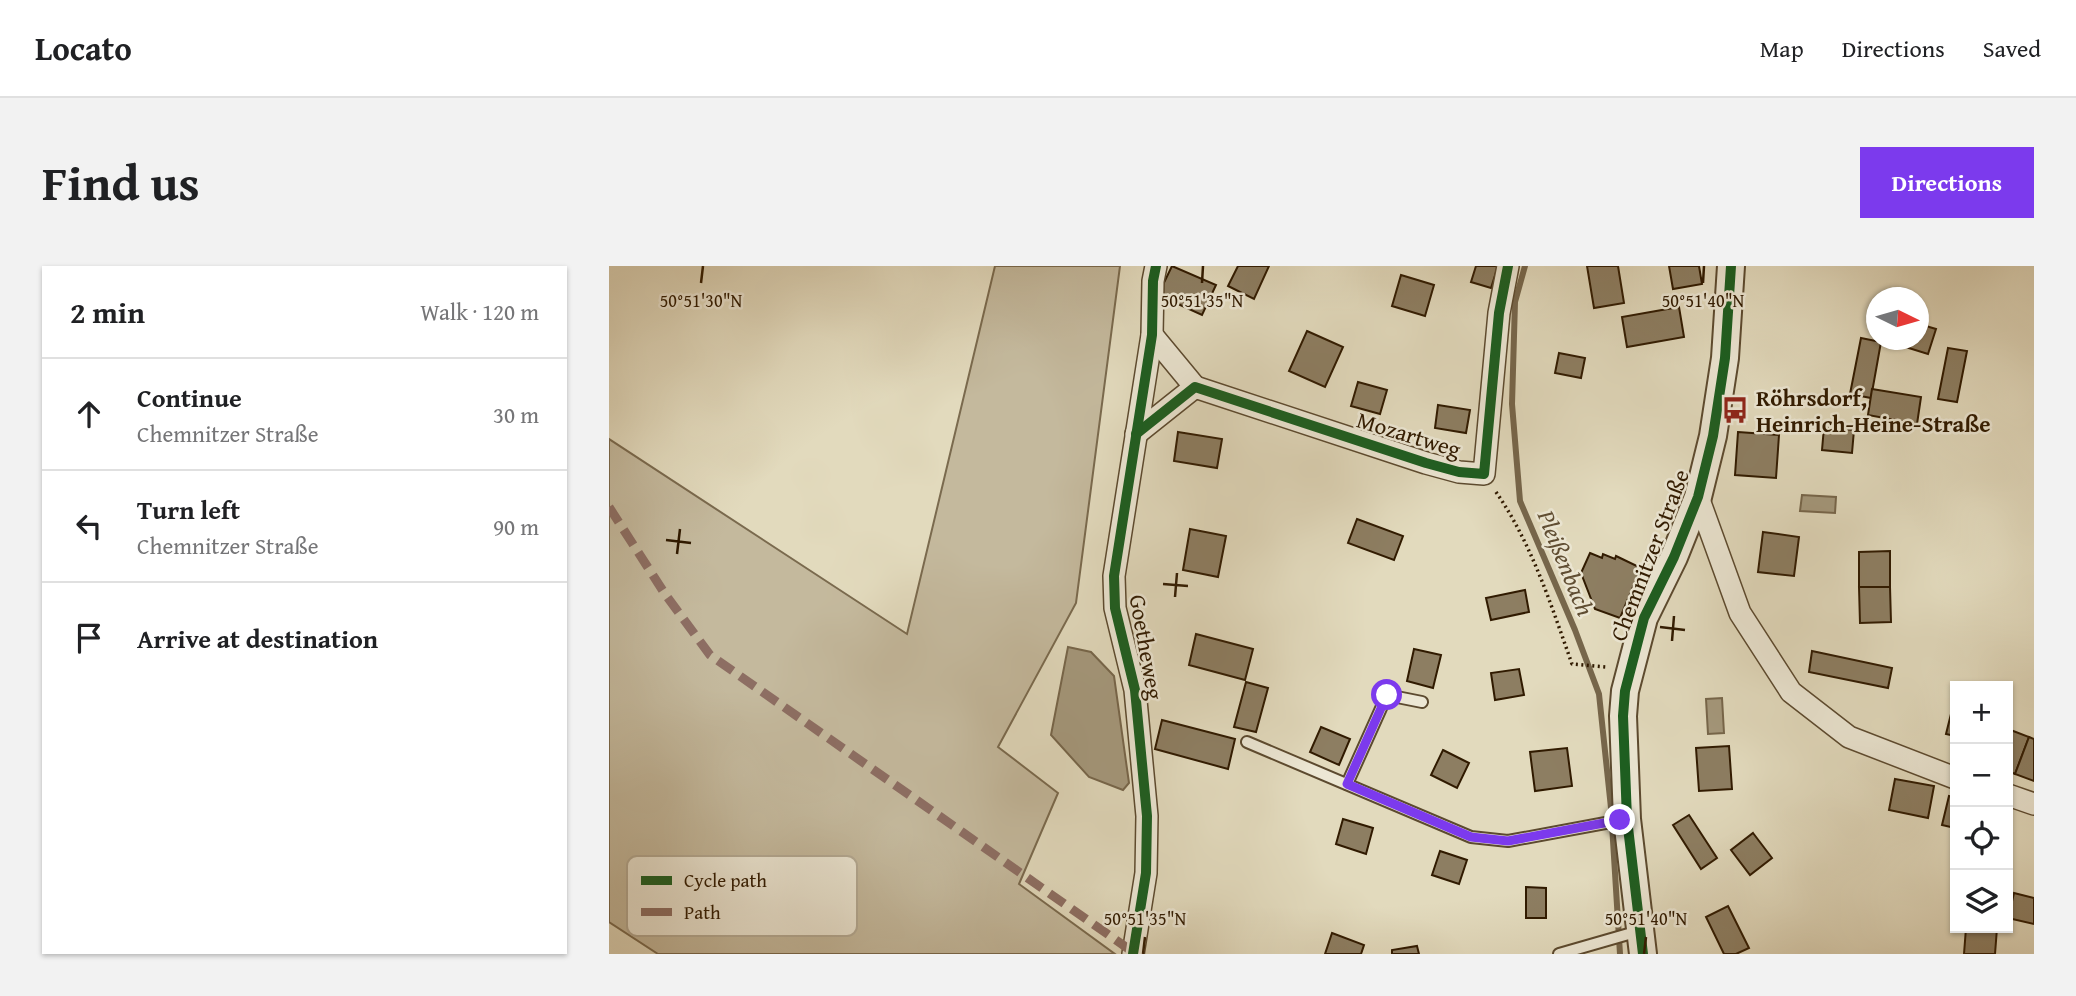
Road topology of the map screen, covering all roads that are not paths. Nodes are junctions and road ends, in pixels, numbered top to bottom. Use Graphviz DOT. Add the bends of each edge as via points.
graph roads {
  1 [pos="1156,266"];
  2 [pos="1508,266"];
  3 [pos="1731,266"];
  4 [pos="1151,335"];
  5 [pos="1195,387"];
  6 [pos="1136,434"];
  7 [pos="1698,497"];
  8 [pos="1422,702"];
  9 [pos="1247,741"];
  10 [pos="1950,776"];
  11 [pos="1347,784"];
  12 [pos="2013,798"];
  13 [pos="2034,804"];
  14 [pos="1617,820"];
  15 [pos="1636,940"];
  16 [pos="1134,953"];
  17 [pos="1559,954"];
  1 -- 4 [label="street, Goetheweg"];
  2 -- 5 [label="street, Mozartweg" via="1499,313 1484,474 1426,463"];
  3 -- 7 [label="street, Chemnitzer Straße" via="1725,358"];
  4 -- 5 [label="street"];
  4 -- 6 [label="street, Goetheweg"];
  5 -- 6 [label="street"];
  6 -- 16 [label="street, Goetheweg" via="1114,576 1115,608 1135,690 1147,816 1146,873"];
  7 -- 10 [label="street" via="1740,613 1791,692 1849,737"];
  7 -- 14 [label="street, Chemnitzer Straße" via="1644,618 1625,691"];
  8 -- 11 [label="lane" via="1387,695"];
  9 -- 11 [label="lane"];
  11 -- 14 [label="lane" via="1471,837 1508,841"];
  12 -- 13 [label="street"];
  14 -- 15 [label="street, Chemnitzer Straße"];
  15 -- 17 [label="lane, Chemnitzer Straße" via="1602,940"];
}
